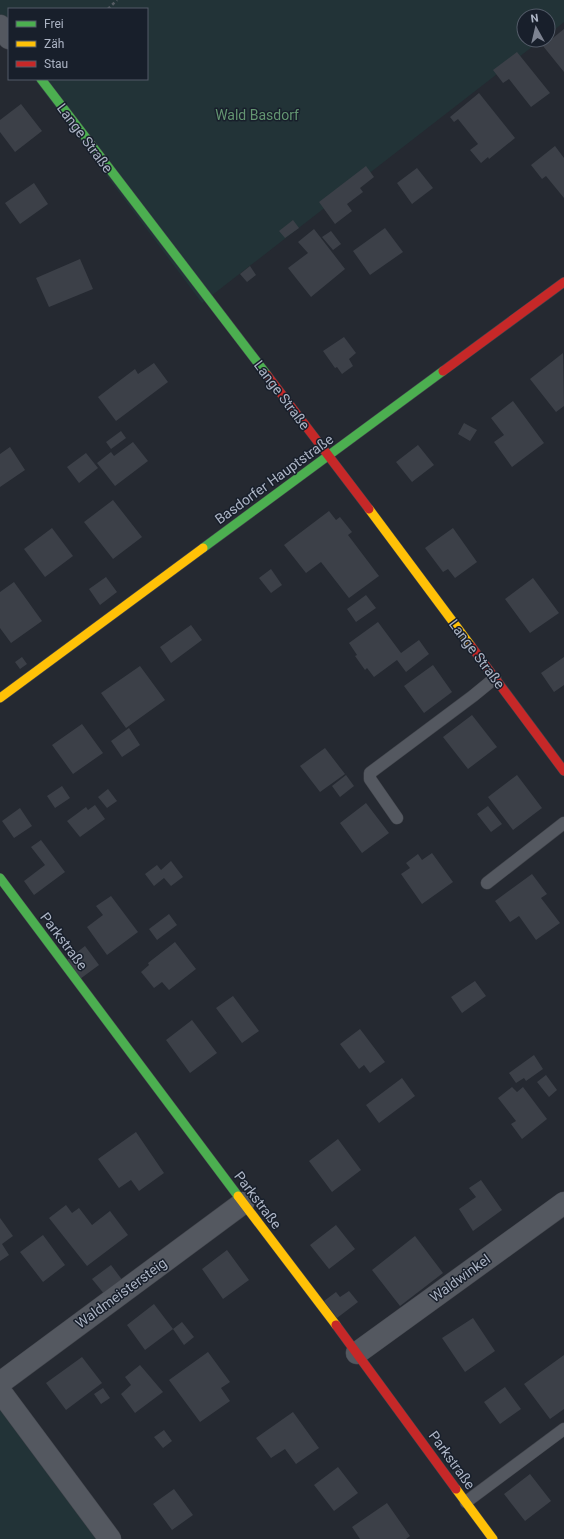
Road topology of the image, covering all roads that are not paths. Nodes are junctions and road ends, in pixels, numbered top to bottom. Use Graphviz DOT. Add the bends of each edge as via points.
graph roads {
  1 [pos="0,26"];
  2 [pos="8,37"];
  3 [pos="42,80"];
  4 [pos="564,282"];
  5 [pos="328,456"];
  6 [pos="495,678"];
  7 [pos="0,698"];
  8 [pos="564,771"];
  9 [pos="397,818"];
  10 [pos="564,823"];
  11 [pos="0,878"];
  12 [pos="487,883"];
  13 [pos="243,1203"];
  14 [pos="564,1203"];
  15 [pos="357,1353"];
  16 [pos="0,1382"];
  17 [pos="0,1391"];
  18 [pos="564,1428"];
  19 [pos="466,1502"];
  20 [pos="110,1539"];
  21 [pos="494,1539"];
  1 -- 2 [label="street"];
  3 -- 5 [label="street, Lange Straße"];
  4 -- 5 [label="street, Basdorfer Hauptstraße"];
  5 -- 6 [label="street, Lange Straße"];
  5 -- 7 [label="street, Basdorfer Hauptstraße"];
  6 -- 8 [label="street, Lange Straße"];
  6 -- 9 [label="lane" via="370,773 370,779"];
  10 -- 12 [label="lane"];
  11 -- 13 [label="street, Parkstraße"];
  13 -- 15 [label="street, Parkstraße"];
  13 -- 16 [label="street, Waldmeistersteig"];
  14 -- 15 [label="street, Waldwinkel"];
  15 -- 19 [label="street, Parkstraße"];
  17 -- 20 [label="street"];
  18 -- 19 [label="lane"];
  19 -- 21 [label="street, Parkstraße"];
}
